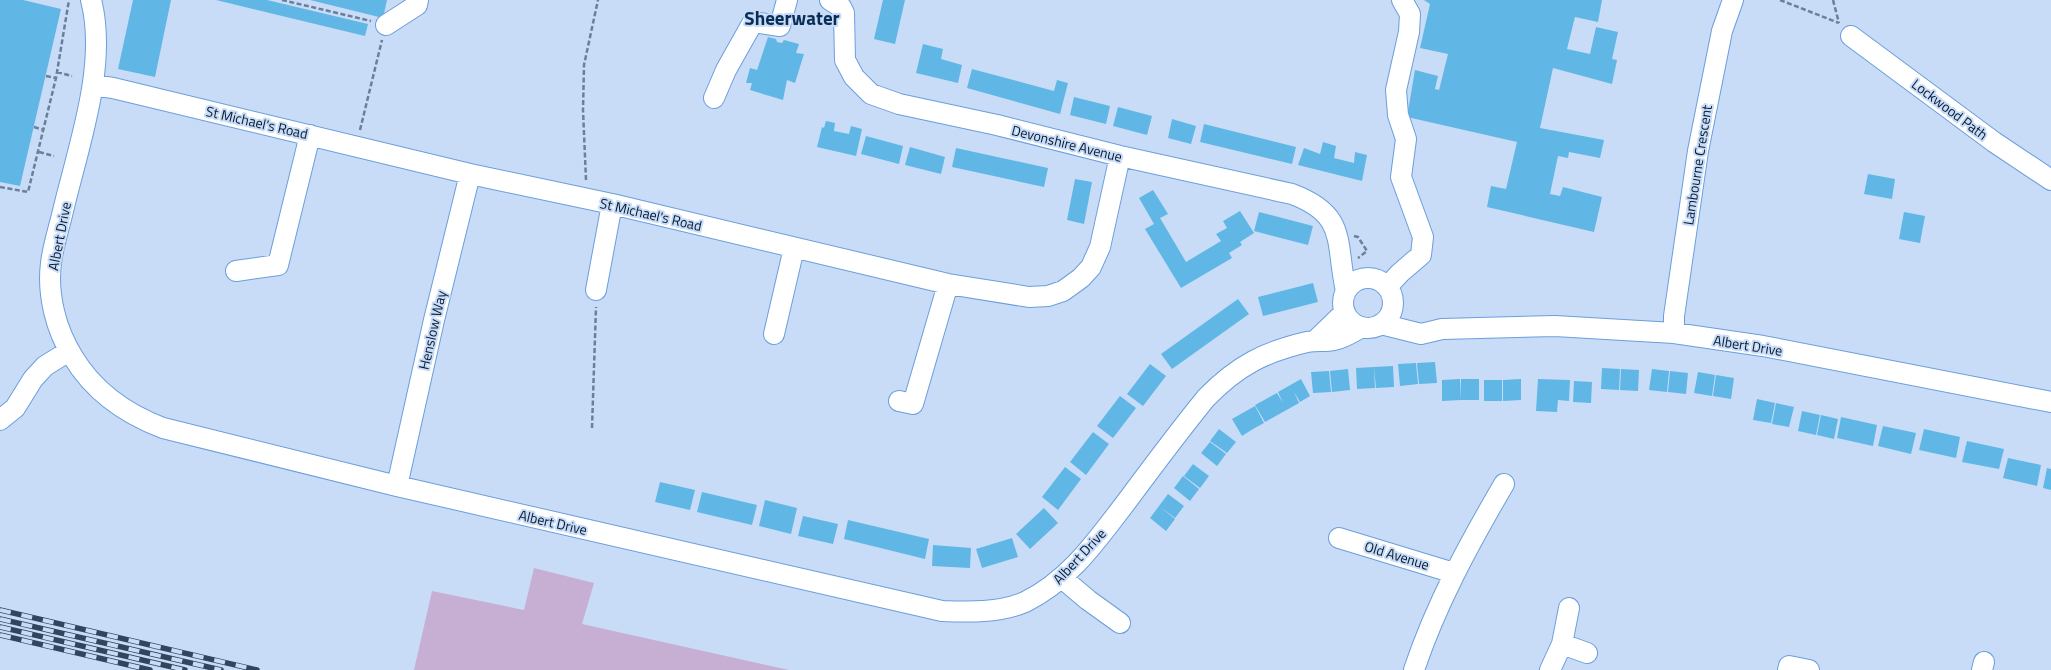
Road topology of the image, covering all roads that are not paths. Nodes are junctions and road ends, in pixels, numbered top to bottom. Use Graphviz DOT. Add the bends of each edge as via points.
graph roads {
  1 [pos="91,0"];
  2 [pos="418,0"];
  3 [pos="787,0"];
  4 [pos="1402,0"];
  5 [pos="1733,0"];
  6 [pos="839,2"];
  7 [pos="386,25"];
  8 [pos="1845,30"];
  9 [pos="93,85"];
  10 [pos="714,98"];
  11 [pos="310,135"];
  12 [pos="1120,156"];
  13 [pos="470,174"];
  14 [pos="2051,180"];
  15 [pos="612,204"];
  16 [pos="794,248"];
  17 [pos="236,271"];
  18 [pos="948,284"];
  19 [pos="1353,285"];
  20 [pos="1387,287"];
  21 [pos="596,290"];
  22 [pos="1345,312"];
  23 [pos="1378,321"];
  24 [pos="774,334"];
  25 [pos="1674,334"];
  26 [pos="1316,340"];
  27 [pos="69,351"];
  28 [pos="899,401"];
  29 [pos="2051,402"];
  30 [pos="0,420"];
  31 [pos="1504,484"];
  32 [pos="397,486"];
  33 [pos="1339,538"];
  34 [pos="1454,573"];
  35 [pos="1062,578"];
  36 [pos="1569,608"];
  37 [pos="1120,623"];
  38 [pos="1562,644"];
  39 [pos="1587,653"];
  40 [pos="1414,670"];
  41 [pos="1550,670"];
  42 [pos="1788,670"];
  43 [pos="1809,670"];
  1 -- 9 [label="street, Albert Drive" via="97,54"];
  2 -- 7 [label="street" via="417,5"];
  3 -- 10 [label="street" via="780,26 753,22"];
  4 -- 20 [label="street" via="1410,14 1396,90 1398,115 1406,139 1401,178 1423,237 1421,255"];
  5 -- 25 [label="street, Lambourne Crescent" via="1720,40 1698,151"];
  6 -- 12 [label="street, Devonshire Avenue" via="845,19 845,60 854,77 871,94 899,104"];
  8 -- 14 [label="street, Lockwood Path" via="1994,142"];
  9 -- 11 [label="street, St Michael's Road"];
  9 -- 27 [label="street, Albert Drive" via="51,263 54,307"];
  11 -- 13 [label="street, St Michael's Road"];
  11 -- 17 [label="street" via="278,265"];
  12 -- 18 [label="street, St Michael's Road" via="1097,256 1087,272 1073,284 1048,296 1029,297"];
  12 -- 19 [label="street, Devonshire Avenue" via="1312,201 1328,215 1335,228 1341,269"];
  13 -- 15 [label="street, St Michael's Road"];
  13 -- 32 [label="street, Henslow Way"];
  15 -- 16 [label="street, St Michael's Road"];
  15 -- 21 [label="street"];
  16 -- 18 [label="street, St Michael's Road"];
  16 -- 24 [label="street"];
  18 -- 28 [label="street" via="913,404"];
  19 -- 20 [label="street" via="1370,278"];
  19 -- 22 [label="street" via="1343,302"];
  20 -- 23 [label="street" via="1393,303"];
  22 -- 23 [label="street" via="1352,322"];
  22 -- 26 [label="street, Albert Drive"];
  23 -- 25 [label="street, Albert Drive" via="1406,319 1442,329 1556,326"];
  23 -- 26 [label="street, Albert Drive" via="1332,341"];
  25 -- 29 [label="street, Albert Drive" via="1763,346"];
  26 -- 35 [label="street, Albert Drive" via="1280,349 1238,368 1223,380 1102,533"];
  27 -- 30 [label="street" via="45,366 15,408"];
  27 -- 32 [label="street, Albert Drive" via="96,386 127,412 144,421"];
  31 -- 34 [label="street"];
  32 -- 35 [label="street, Albert Drive" via="942,611 981,612 1003,608 1023,602"];
  33 -- 34 [label="street, Old Avenue"];
  34 -- 40 [label="street"];
  35 -- 37 [label="street"];
  36 -- 38 [label="street"];
  38 -- 39 [label="street"];
  38 -- 41 [label="street"];
  42 -- 43 [label="street" via="1789,666"];
}
